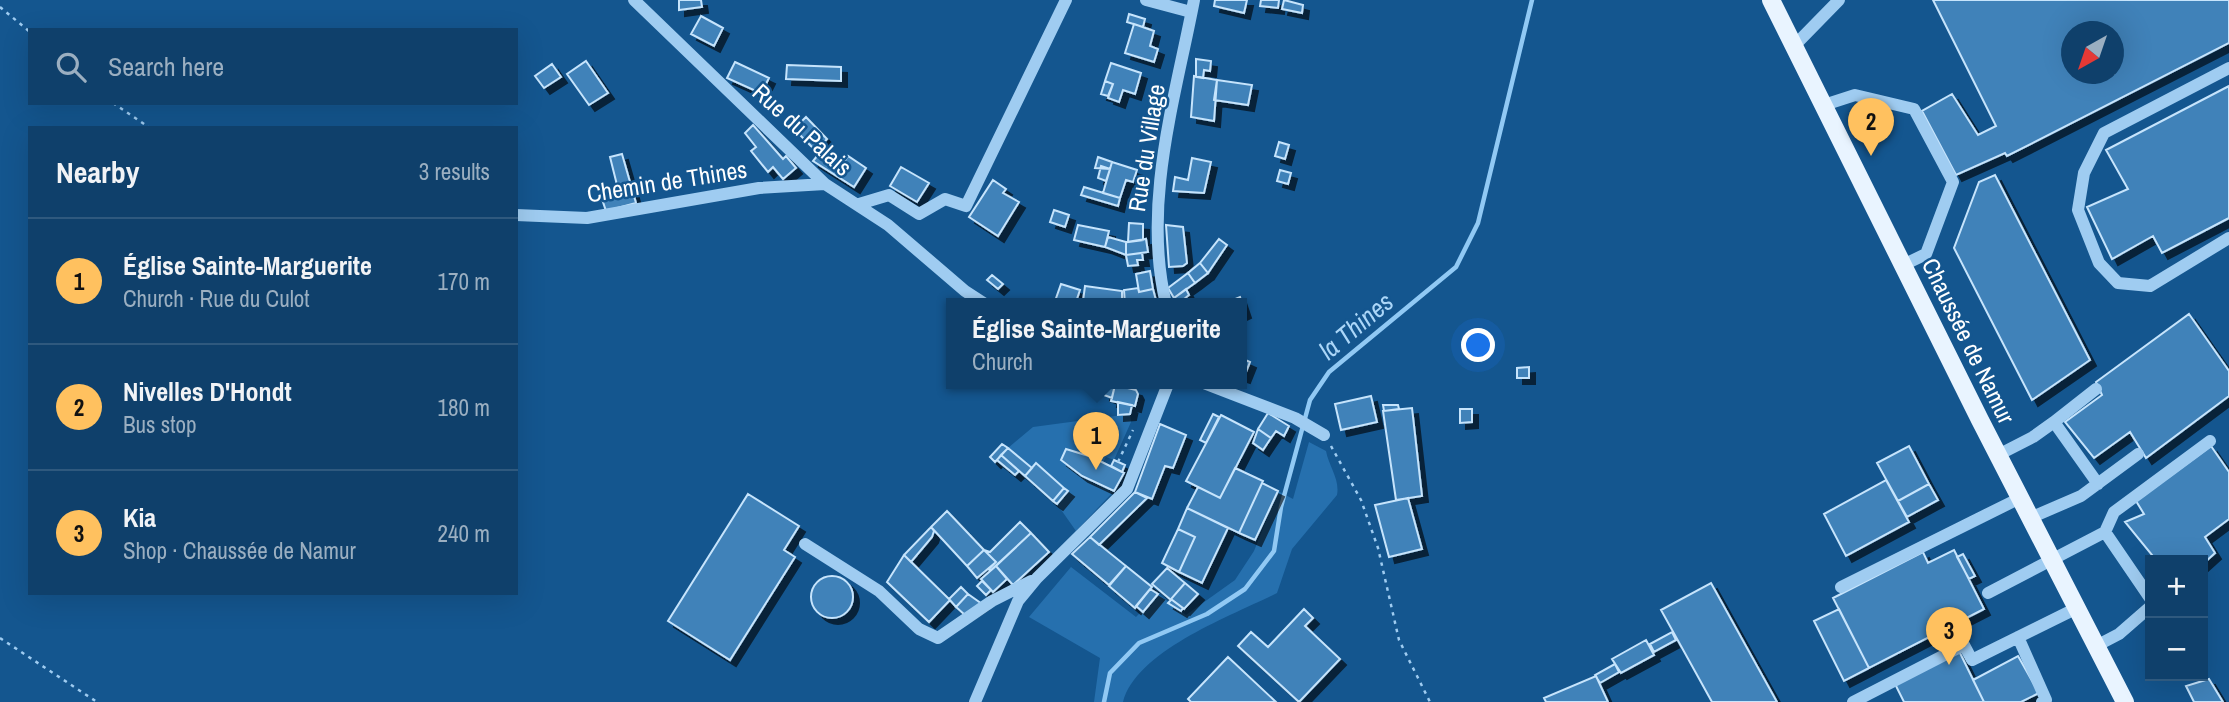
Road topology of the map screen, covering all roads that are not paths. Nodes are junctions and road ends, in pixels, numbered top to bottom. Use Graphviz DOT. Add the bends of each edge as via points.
graph roads {
  1 [pos="634,0"];
  2 [pos="1066,0"];
  3 [pos="1146,0"];
  4 [pos="1771,0"];
  5 [pos="1839,0"];
  6 [pos="1192,6"];
  7 [pos="1794,45"];
  8 [pos="2229,68"];
  9 [pos="1824,105"];
  10 [pos="825,184"];
  11 [pos="859,204"];
  12 [pos="518,215"];
  13 [pos="2229,238"];
  14 [pos="1903,265"];
  15 [pos="976,298"];
  16 [pos="1165,298"];
  17 [pos="1166,389"];
  18 [pos="1219,389"];
  19 [pos="2096,389"];
  20 [pos="2054,422"];
  21 [pos="1324,435"];
  22 [pos="2210,441"];
  23 [pos="2138,454"];
  24 [pos="1998,455"];
  25 [pos="2098,484"];
  26 [pos="2020,498"];
  27 [pos="2030,517"];
  28 [pos="2105,532"];
  29 [pos="806,544"];
  30 [pos="2053,561"];
  31 [pos="1037,578"];
  32 [pos="1841,587"];
  33 [pos="2145,591"];
  34 [pos="1988,593"];
  35 [pos="2077,608"];
  36 [pos="2145,611"];
  37 [pos="2018,637"];
  38 [pos="2096,646"];
  39 [pos="975,702"];
  40 [pos="1853,702"];
  41 [pos="2042,702"];
  42 [pos="2125,702"];
  1 -- 10 [label="street, Rue du Palais"];
  2 -- 11 [label="street" via="966,206 945,199 919,214 888,195"];
  3 -- 6 [label="street"];
  4 -- 7 [label="main road, Chaussée de Namur"];
  5 -- 7 [label="street"];
  6 -- 16 [label="street, Rue du Village" via="1156,206 1157,258"];
  7 -- 9 [label="main road, Chaussée de Namur"];
  8 -- 13 [label="street" via="2104,133 2084,173 2078,210 2099,263 2118,283 2150,286"];
  9 -- 14 [label="main road, Chaussée de Namur"];
  9 -- 14 [label="street" via="1855,95 1914,109 1953,182 1926,254"];
  10 -- 11 [label="street, Rue du Palais"];
  10 -- 12 [label="street, Chemin de Thines" via="759,188 587,218"];
  11 -- 15 [label="street, Rue du Palais"];
  14 -- 24 [label="main road, Chaussée de Namur"];
  17 -- 31 [label="street" via="1127,489"];
  18 -- 21 [label="street" via="1295,418"];
  19 -- 20 [label="street"];
  20 -- 24 [label="street"];
  20 -- 25 [label="street"];
  22 -- 28 [label="street" via="2114,512"];
  23 -- 25 [label="street"];
  24 -- 26 [label="main road, Chaussée de Namur"];
  25 -- 27 [label="street"];
  26 -- 27 [label="main road, Chaussée de Namur"];
  26 -- 32 [label="street"];
  27 -- 30 [label="main road, Chaussée de Namur"];
  28 -- 30 [label="street"];
  28 -- 33 [label="street"];
  29 -- 31 [label="street" via="879,591 919,629 938,638 992,601"];
  30 -- 34 [label="street"];
  30 -- 35 [label="main road, Chaussée de Namur"];
  31 -- 39 [label="street" via="1018,601"];
  35 -- 37 [label="street"];
  35 -- 38 [label="main road, Chaussée de Namur"];
  36 -- 38 [label="street"];
  37 -- 40 [label="street" via="1972,660 1964,645"];
  37 -- 41 [label="street" via="2046,701"];
  38 -- 42 [label="main road, Chaussée de Namur"];
}
